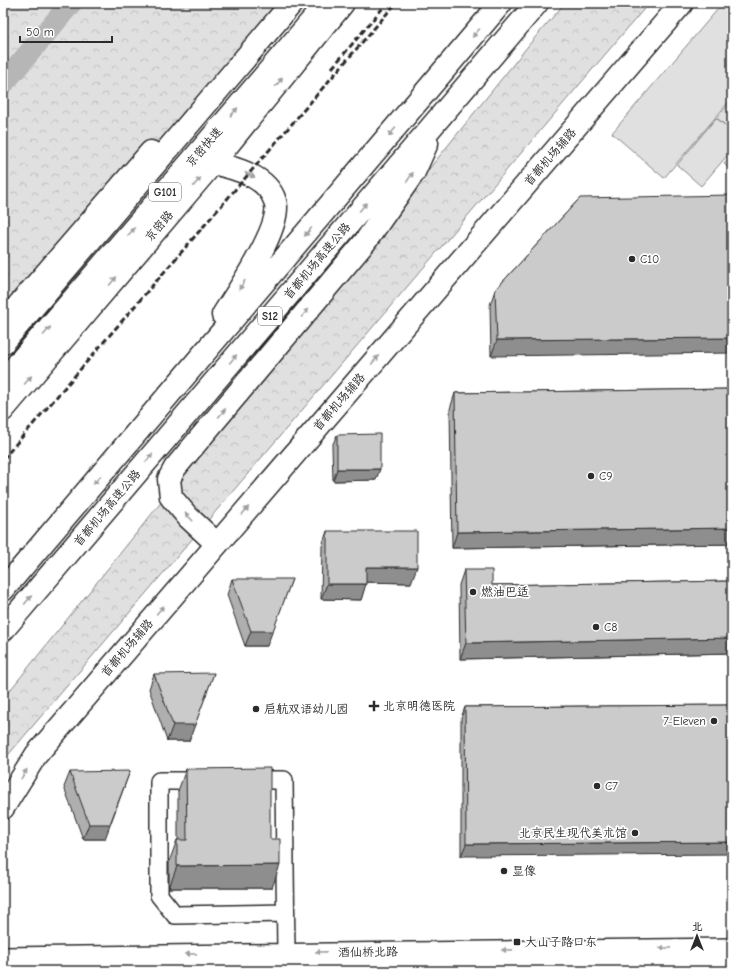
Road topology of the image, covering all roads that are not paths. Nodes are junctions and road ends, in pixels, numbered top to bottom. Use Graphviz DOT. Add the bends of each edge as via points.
graph roads {
  1 [pos="280,3"];
  2 [pos="292,3"];
  3 [pos="327,3"];
  4 [pos="343,3"];
  5 [pos="501,3"];
  6 [pos="537,3"];
  7 [pos="682,3"];
  8 [pos="438,119"];
  9 [pos="213,163"];
  10 [pos="3,323"];
  11 [pos="3,343"];
  12 [pos="3,382"];
  13 [pos="174,391"];
  14 [pos="3,410"];
  15 [pos="217,544"];
  16 [pos="3,590"];
  17 [pos="3,630"];
  18 [pos="3,808"];
  19 [pos="285,913"];
  20 [pos="732,947"];
  21 [pos="286,953"];
  22 [pos="3,956"];
  23 [pos="732,962"];
  24 [pos="3,970"];
  1 -- 10 [label="main road"];
  2 -- 11 [label="main road, G101"];
  12 -- 3 [label="main road, 京密快速 / G101, one-way"];
  9 -- 4 [label="main road, 京密路 / G101, one-way"];
  5 -- 13 [label="main road, 首都机场高速公路 / S12, one-way"];
  6 -- 8 [label="main road, 首都机场高速公路 / S12"];
  15 -- 7 [label="main road, 首都机场辅路, one-way"];
  15 -- 8 [label="main road, one-way" via="171,497 169,479 175,468 365,242 414,172"];
  17 -- 8 [label="main road, 首都机场高速公路 / S12, one-way"];
  9 -- 13 [label="main road, one-way" via="235,168 266,185 276,201 276,220 247,277"];
  14 -- 9 [label="main road, 京密路 / G101, one-way"];
  13 -- 16 [label="main road, 首都机场高速公路 / S12, one-way"];
  18 -- 15 [label="main road, 首都机场辅路, one-way" via="36,755"];
  19 -- 19 [label="street" via="284,780 159,781 159,895 175,915"];
  19 -- 21 [label="street"];
  20 -- 21 [label="street, 酒仙桥北路, one-way"];
  21 -- 22 [label="street, 酒仙桥北路, one-way"];
  23 -- 24 [label="street, 酒仙桥北路"];
}
